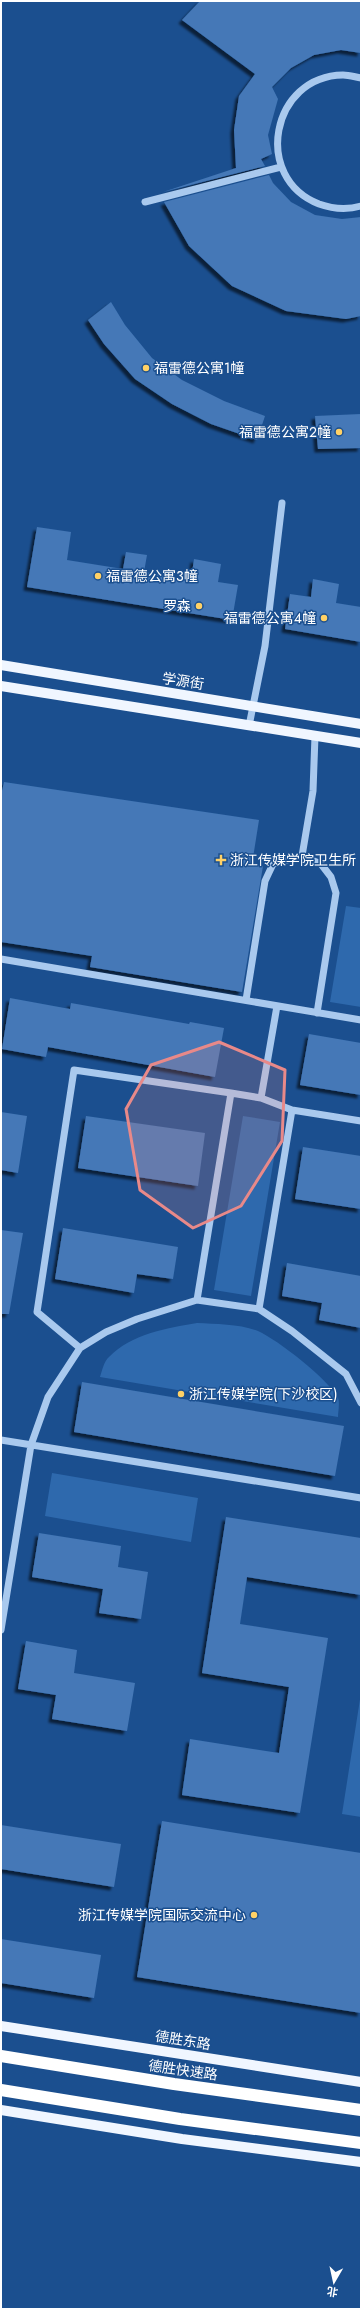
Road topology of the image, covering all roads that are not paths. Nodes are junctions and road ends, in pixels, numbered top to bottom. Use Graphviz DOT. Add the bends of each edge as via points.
graph roads {
  1 [pos="361,78"];
  2 [pos="281,167"];
  3 [pos="145,202"];
  4 [pos="361,206"];
  5 [pos="282,504"];
  6 [pos="1,665"];
  7 [pos="1,686"];
  8 [pos="253,706"];
  9 [pos="361,724"];
  10 [pos="249,726"];
  11 [pos="315,736"];
  12 [pos="361,744"];
  13 [pos="302,856"];
  14 [pos="1,959"];
  15 [pos="246,1000"];
  16 [pos="277,1006"];
  17 [pos="317,1013"];
  18 [pos="361,1020"];
  19 [pos="231,1093"];
  20 [pos="261,1098"];
  21 [pos="292,1110"];
  22 [pos="361,1121"];
  23 [pos="197,1300"];
  24 [pos="259,1309"];
  25 [pos="80,1348"];
  26 [pos="361,1403"];
  27 [pos="1,1440"];
  28 [pos="31,1445"];
  29 [pos="361,1498"];
  30 [pos="1,1630"];
  31 [pos="1,2026"];
  32 [pos="1,2056"];
  33 [pos="361,2082"];
  34 [pos="1,2090"];
  35 [pos="1,2110"];
  36 [pos="361,2110"];
  37 [pos="361,2144"];
  38 [pos="361,2162"];
  1 -- 2 [label="street" via="343,75 321,79 302,89 288,105 279,125 277,146"];
  2 -- 3 [label="street"];
  2 -- 4 [label="street" via="293,186 309,200 329,208 351,209"];
  5 -- 8 [label="street" via="265,646"];
  6 -- 8 [label="main road, 学源街"];
  7 -- 10 [label="main road"];
  8 -- 9 [label="main road, 学源街"];
  8 -- 10 [label="street"];
  10 -- 11 [label="main road"];
  11 -- 12 [label="main road"];
  11 -- 13 [label="street" via="312,791"];
  13 -- 15 [label="street" via="273,864 265,881"];
  13 -- 17 [label="street" via="321,864 331,877 336,893"];
  14 -- 15 [label="street"];
  15 -- 16 [label="street"];
  16 -- 17 [label="street"];
  16 -- 20 [label="street"];
  17 -- 18 [label="street"];
  19 -- 20 [label="street"];
  19 -- 23 [label="street"];
  19 -- 25 [label="street" via="74,1070 37,1312"];
  20 -- 21 [label="street"];
  21 -- 22 [label="street"];
  21 -- 24 [label="street"];
  23 -- 24 [label="street"];
  23 -- 25 [label="street" via="137,1319 106,1332"];
  24 -- 26 [label="street" via="292,1331 346,1374"];
  25 -- 28 [label="street" via="48,1398"];
  27 -- 28 [label="street"];
  28 -- 29 [label="street"];
  28 -- 30 [label="street"];
  31 -- 33 [label="main road, 德胜东路"];
  32 -- 36 [label="highway, 德胜快速路" via="174,2084"];
  34 -- 37 [label="highway" via="180,2119"];
  35 -- 38 [label="main road" via="182,2139"];
}
